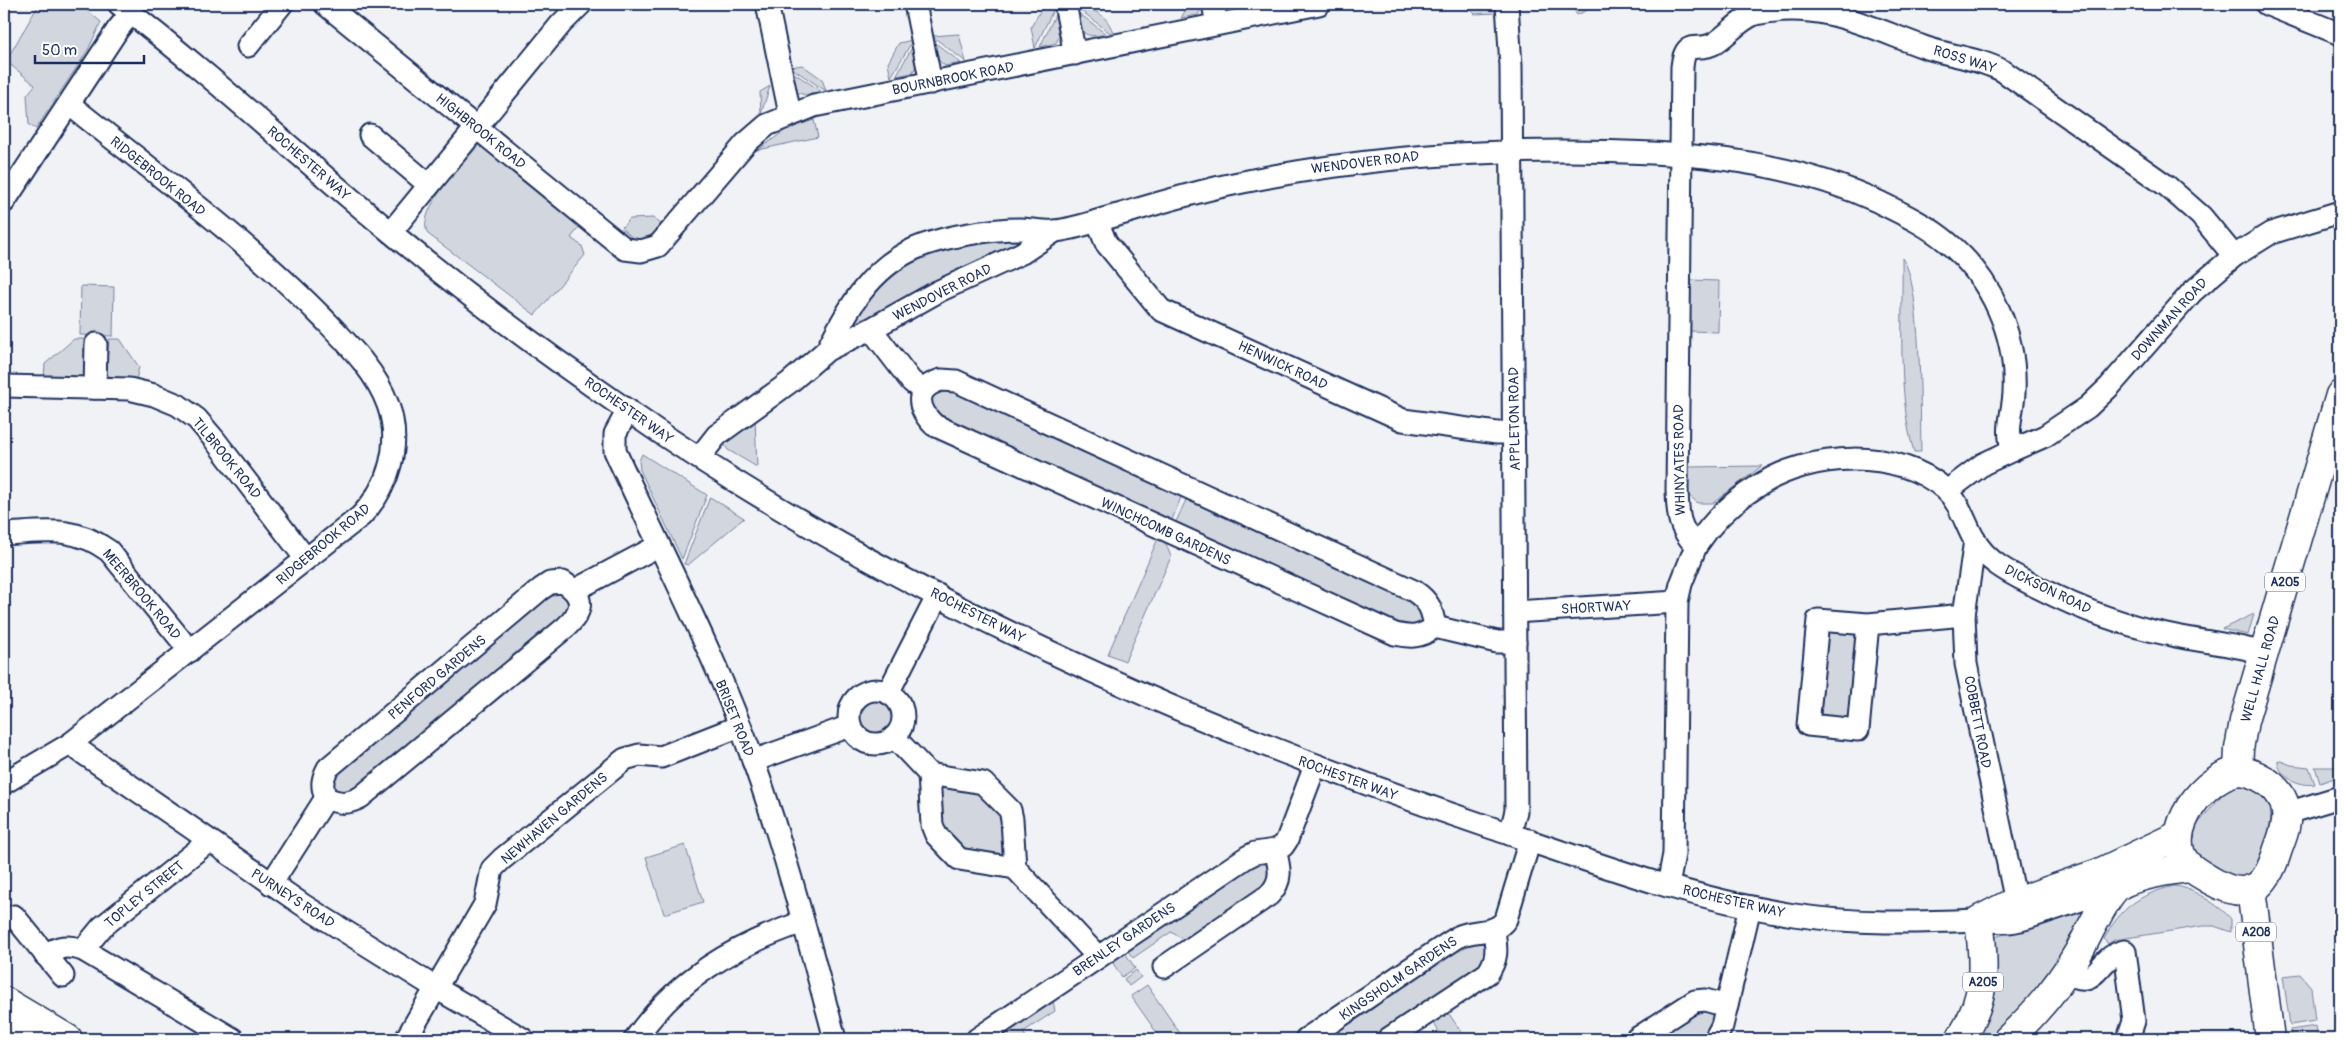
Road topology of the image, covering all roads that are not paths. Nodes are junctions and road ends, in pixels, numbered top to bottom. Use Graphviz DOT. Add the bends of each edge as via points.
graph roads {
  1 [pos="282,4"];
  2 [pos="578,4"];
  3 [pos="768,4"];
  4 [pos="915,4"];
  5 [pos="1065,4"];
  6 [pos="1212,4"];
  7 [pos="1319,4"];
  8 [pos="1507,4"];
  9 [pos="2266,4"];
  10 [pos="332,6"];
  11 [pos="125,8"];
  12 [pos="1217,24"];
  13 [pos="2340,34"];
  14 [pos="248,46"];
  15 [pos="1075,54"];
  16 [pos="1683,55"];
  17 [pos="931,83"];
  18 [pos="69,104"];
  19 [pos="790,114"];
  20 [pos="476,127"];
  21 [pos="370,135"];
  22 [pos="1511,151"];
  23 [pos="1681,153"];
  24 [pos="430,185"];
  25 [pos="4,202"];
  26 [pos="2340,212"];
  27 [pos="1097,220"];
  28 [pos="1056,231"];
  29 [pos="391,232"];
  30 [pos="641,252"];
  31 [pos="2234,256"];
  32 [pos="871,329"];
  33 [pos="96,344"];
  34 [pos="827,350"];
  35 [pos="4,386"];
  36 [pos="95,388"];
  37 [pos="922,390"];
  38 [pos="2340,395"];
  39 [pos="628,410"];
  40 [pos="1514,433"];
  41 [pos="2013,450"];
  42 [pos="699,458"];
  43 [pos="1947,491"];
  44 [pos="4,534"];
  45 [pos="1975,540"];
  46 [pos="658,546"];
  47 [pos="1696,546"];
  48 [pos="306,560"];
  49 [pos="575,590"];
  50 [pos="938,596"];
  51 [pos="1677,602"];
  52 [pos="1515,612"];
  53 [pos="1964,615"];
  54 [pos="1868,624"];
  55 [pos="1435,627"];
  56 [pos="1515,642"];
  57 [pos="190,651"];
  58 [pos="2264,653"];
  59 [pos="888,693"];
  60 [pos="740,726"];
  61 [pos="850,726"];
  62 [pos="894,737"];
  63 [pos="70,744"];
  64 [pos="754,762"];
  65 [pos="1316,766"];
  66 [pos="2238,771"];
  67 [pos="928,774"];
  68 [pos="4,783"];
  69 [pos="2340,797"];
  70 [pos="326,798"];
  71 [pos="2287,813"];
  72 [pos="1510,834"];
  73 [pos="2178,835"];
  74 [pos="1530,840"];
  75 [pos="208,841"];
  76 [pos="1276,850"];
  77 [pos="1016,868"];
  78 [pos="2191,868"];
  79 [pos="271,884"];
  80 [pos="1668,886"];
  81 [pos="2117,887"];
  82 [pos="2251,889"];
  83 [pos="2016,902"];
  84 [pos="1750,907"];
  85 [pos="14,916"];
  86 [pos="1979,920"];
  87 [pos="803,922"];
  88 [pos="1494,930"];
  89 [pos="83,950"];
  90 [pos="45,955"];
  91 [pos="1098,957"];
  92 [pos="1164,966"];
  93 [pos="2067,972"];
  94 [pos="63,976"];
  95 [pos="436,988"];
  96 [pos="4,1001"];
  97 [pos="1727,1006"];
  98 [pos="4,1028"];
  99 [pos="24,1039"];
  100 [pos="68,1039"];
  101 [pos="233,1039"];
  102 [pos="406,1039"];
  103 [pos="523,1039"];
  104 [pos="635,1039"];
  105 [pos="834,1039"];
  106 [pos="977,1039"];
  107 [pos="1306,1039"];
  108 [pos="1388,1039"];
  109 [pos="1636,1039"];
  110 [pos="1715,1039"];
  111 [pos="1960,1039"];
  112 [pos="2008,1039"];
  113 [pos="2128,1039"];
  114 [pos="2270,1039"];
  1 -- 14 [label="street"];
  2 -- 20 [label="street"];
  3 -- 19 [label="street"];
  4 -- 17 [label="street"];
  5 -- 15 [label="street"];
  6 -- 12 [label="street"];
  7 -- 12 [label="street, BOURNBROOK ROAD"];
  8 -- 22 [label="street, APPLETON ROAD"];
  9 -- 13 [label="street"];
  10 -- 20 [label="street, HIGHBROOK ROAD"];
  11 -- 18 [label="street" via="118,29"];
  11 -- 29 [label="street, ROCHESTER WAY"];
  12 -- 15 [label="street, BOURNBROOK ROAD"];
  15 -- 17 [label="street, BOURNBROOK ROAD"];
  16 -- 23 [label="street, WHINYATES ROAD"];
  16 -- 31 [label="street, ROSS WAY" via="1693,46 1710,46 1717,42 1754,14 1800,4 1829,7 1852,14 1924,47 1986,62 2009,74 2167,186 2201,216"];
  17 -- 19 [label="street, BOURNBROOK ROAD" via="814,106"];
  18 -- 25 [label="street"];
  18 -- 48 [label="street, RIDGEBROOK ROAD" via="268,265 335,331 382,391 394,435 390,466 383,486 361,516"];
  19 -- 30 [label="street, BOURNBROOK ROAD" via="767,125 745,144 658,246"];
  20 -- 24 [label="street"];
  20 -- 30 [label="street, HIGHBROOK ROAD" via="625,249"];
  21 -- 24 [label="street"];
  22 -- 23 [label="street, WENDOVER ROAD"];
  22 -- 27 [label="street, WENDOVER ROAD" via="1444,153 1306,169 1236,183"];
  22 -- 40 [label="street, APPLETON ROAD"];
  23 -- 41 [label="street, WENDOVER ROAD" via="1770,167 1838,186 1899,212 1947,242 1981,278 2009,338 2014,376 2009,425"];
  23 -- 47 [label="street, WHINYATES ROAD" via="1678,518 1684,534"];
  24 -- 29 [label="street"];
  26 -- 31 [label="street, DOWNMAN ROAD" via="2271,233"];
  27 -- 28 [label="street, WENDOVER ROAD"];
  27 -- 40 [label="street, HENWICK ROAD" via="1106,242 1161,310 1403,420"];
  28 -- 32 [label="street, WENDOVER ROAD" via="1022,253 938,291"];
  28 -- 34 [label="street, WENDOVER ROAD" via="1017,229 950,238 916,247 876,274 857,295"];
  29 -- 39 [label="street, ROCHESTER WAY" via="533,344"];
  31 -- 41 [label="street, DOWNMAN ROAD" via="2181,302 2110,386 2088,407 2045,436"];
  32 -- 34 [label="street, WENDOVER ROAD"];
  32 -- 37 [label="street" via="911,381"];
  33 -- 36 [label="street"];
  34 -- 42 [label="street, WENDOVER ROAD" via="790,382 717,435"];
  35 -- 36 [label="street, TILBROOK ROAD"];
  36 -- 48 [label="street, TILBROOK ROAD" via="129,389 154,395 178,405 197,419"];
  37 -- 55 [label="street" via="929,383 956,381 1342,557 1427,600 1433,611"];
  37 -- 55 [label="street, WINCHCOMB GARDENS" via="920,400 925,416 942,429 1395,634 1409,638 1423,636"];
  38 -- 58 [label="main road, WELL HALL ROAD / A205"];
  39 -- 42 [label="street, ROCHESTER WAY"];
  39 -- 46 [label="street, BRISET ROAD" via="615,434 615,451"];
  40 -- 52 [label="street, APPLETON ROAD"];
  41 -- 43 [label="street, DOWNMAN ROAD" via="1983,464"];
  42 -- 50 [label="street, ROCHESTER WAY" via="799,519"];
  43 -- 45 [label="street, DICKSON ROAD"];
  43 -- 47 [label="street, DICKSON ROAD" via="1910,467 1879,460 1821,463 1787,471 1758,485 1713,523"];
  44 -- 57 [label="street, MEERBROOK ROAD" via="77,533 94,540 109,550"];
  45 -- 53 [label="street, COBBETT ROAD"];
  45 -- 58 [label="street, DICKSON ROAD" via="1996,564 2076,605 2171,635 2233,644"];
  46 -- 49 [label="street"];
  46 -- 60 [label="street, BRISET ROAD"];
  47 -- 51 [label="street" via="1680,584"];
  48 -- 57 [label="street, RIDGEBROOK ROAD"];
  49 -- 70 [label="street" via="580,610 574,619 481,698 361,797 350,803 337,803"];
  49 -- 70 [label="street, PENFORD GARDENS" via="563,582 550,583 541,589 328,768 322,779"];
  50 -- 59 [label="street"];
  50 -- 65 [label="street, ROCHESTER WAY" via="1105,678"];
  51 -- 52 [label="street, SHORTWAY"];
  51 -- 80 [label="street" via="1674,854"];
  52 -- 56 [label="street, APPLETON ROAD"];
  53 -- 54 [label="street"];
  53 -- 83 [label="street, COBBETT ROAD" via="1966,664"];
  54 -- 54 [label="street" via="1858,730 1808,725 1818,620"];
  55 -- 56 [label="street" via="1497,642"];
  56 -- 72 [label="street, APPLETON ROAD" via="1516,812"];
  57 -- 63 [label="street, RIDGEBROOK ROAD"];
  58 -- 66 [label="main road, WELL HALL ROAD / A205" via="2240,737"];
  59 -- 61 [label="street" via="870,691 862,694 850,708"];
  59 -- 62 [label="street" via="895,698 902,713 902,722"];
  60 -- 64 [label="street, BRISET ROAD"];
  60 -- 95 [label="street, NEWHAVEN GARDENS" via="661,757 639,755 625,758 502,859 492,870 485,904"];
  61 -- 62 [label="street" via="861,740 869,743 878,744"];
  61 -- 64 [label="street"];
  62 -- 67 [label="street"];
  63 -- 68 [label="street, RIDGEBROOK ROAD"];
  63 -- 75 [label="street, PURNEYS ROAD"];
  64 -- 87 [label="street, BRISET ROAD"];
  65 -- 72 [label="street, ROCHESTER WAY"];
  65 -- 76 [label="street" via="1287,840"];
  66 -- 71 [label="main road" via="2259,776 2275,788"];
  66 -- 73 [label="main road" via="2218,779 2198,798 2181,823"];
  67 -- 77 [label="street" via="983,783 999,798 1010,810"];
  67 -- 77 [label="street" via="932,825 936,835 959,859"];
  69 -- 71 [label="street"];
  70 -- 79 [label="street"];
  71 -- 82 [label="main road" via="2271,871 2265,880"];
  72 -- 74 [label="street, ROCHESTER WAY"];
  73 -- 78 [label="main road" via="2181,857"];
  73 -- 83 [label="main road, ROCHESTER WAY" via="2098,873"];
  74 -- 80 [label="street, ROCHESTER WAY"];
  74 -- 88 [label="street" via="1506,920"];
  75 -- 79 [label="street, PURNEYS ROAD"];
  75 -- 89 [label="street, TOPLEY STREET" via="102,927"];
  76 -- 91 [label="street, BRENLEY GARDENS" via="1246,857"];
  76 -- 92 [label="street" via="1280,868 1276,888"];
  77 -- 91 [label="street"];
  78 -- 81 [label="main road, ROCHESTER WAY" via="2155,873"];
  78 -- 82 [label="main road" via="2222,887"];
  79 -- 95 [label="street, PURNEYS ROAD"];
  80 -- 84 [label="street, ROCHESTER WAY"];
  81 -- 86 [label="street, ROCHESTER WAY" via="2015,922"];
  81 -- 93 [label="main road"];
  82 -- 114 [label="main road, A208"];
  83 -- 86 [label="main road, ROCHESTER WAY"];
  84 -- 86 [label="street, ROCHESTER WAY" via="1877,923"];
  84 -- 97 [label="street"];
  85 -- 90 [label="street"];
  86 -- 111 [label="main road, A205" via="1984,978 1978,1005"];
  87 -- 104 [label="street" via="758,938 709,965 651,1016"];
  87 -- 105 [label="street, BRISET ROAD"];
  88 -- 107 [label="street, KINGSHOLM GARDENS" via="1461,936"];
  88 -- 108 [label="street" via="1497,951 1488,973"];
  89 -- 90 [label="street" via="68,945"];
  89 -- 101 [label="street"];
  90 -- 94 [label="street"];
  91 -- 106 [label="street, BRENLEY GARDENS"];
  93 -- 112 [label="main road" via="2031,1017"];
  93 -- 113 [label="street" via="2086,979 2111,955 2125,951 2134,1021"];
  95 -- 102 [label="street, NEWHAVEN GARDENS"];
  95 -- 103 [label="street, PURNEYS ROAD"];
  96 -- 100 [label="main road"];
  97 -- 109 [label="street" via="1705,1000 1695,1001"];
  97 -- 110 [label="street"];
  98 -- 99 [label="main road"];
}
